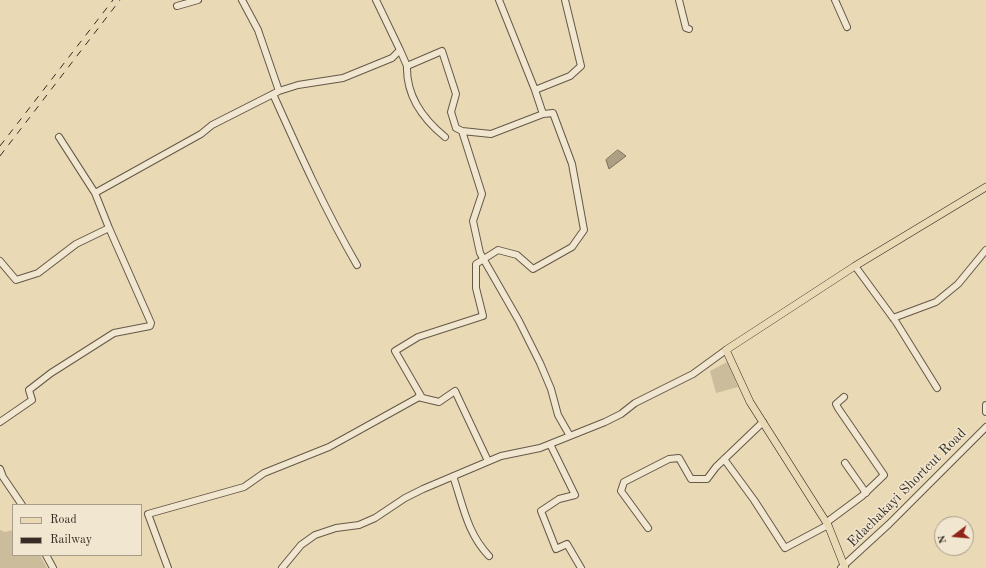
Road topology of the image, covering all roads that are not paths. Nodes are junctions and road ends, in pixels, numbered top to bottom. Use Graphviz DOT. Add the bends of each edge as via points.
graph roads {
  1 [pos="198,0"];
  2 [pos="242,0"];
  3 [pos="376,0"];
  4 [pos="500,0"];
  5 [pos="565,0"];
  6 [pos="679,0"];
  7 [pos="835,0"];
  8 [pos="177,6"];
  9 [pos="847,27"];
  10 [pos="689,29"];
  11 [pos="400,50"];
  12 [pos="407,66"];
  13 [pos="535,90"];
  14 [pos="276,92"];
  15 [pos="543,114"];
  16 [pos="462,131"];
  17 [pos="59,137"];
  18 [pos="445,137"];
  19 [pos="986,187"];
  20 [pos="95,193"];
  21 [pos="108,228"];
  22 [pos="986,250"];
  23 [pos="483,259"];
  24 [pos="0,261"];
  25 [pos="357,265"];
  26 [pos="856,266"];
  27 [pos="893,318"];
  28 [pos="726,350"];
  29 [pos="937,388"];
  30 [pos="418,397"];
  31 [pos="844,397"];
  32 [pos="986,405"];
  33 [pos="986,412"];
  34 [pos="0,422"];
  35 [pos="763,422"];
  36 [pos="986,427"];
  37 [pos="570,436"];
  38 [pos="550,444"];
  39 [pos="724,459"];
  40 [pos="488,462"];
  41 [pos="844,464"];
  42 [pos="0,470"];
  43 [pos="453,476"];
  44 [pos="866,493"];
  45 [pos="21,504"];
  46 [pos="827,524"];
  47 [pos="648,528"];
  48 [pos="47,556"];
  49 [pos="489,556"];
  50 [pos="843,567"];
  51 [pos="53,568"];
  52 [pos="168,568"];
  53 [pos="282,568"];
  54 [pos="581,568"];
  1 -- 8 [label="street"];
  2 -- 14 [label="street" via="258,30"];
  3 -- 11 [label="street"];
  4 -- 13 [label="street"];
  5 -- 13 [label="street" via="581,66 570,76"];
  6 -- 10 [label="street" via="682,18"];
  7 -- 9 [label="street"];
  11 -- 12 [label="street"];
  11 -- 14 [label="street" via="392,58 343,78 298,85"];
  12 -- 16 [label="street" via="442,51 456,94 451,112 456,128"];
  12 -- 18 [label="street" via="407,83 413,100 428,123"];
  13 -- 15 [label="street"];
  14 -- 20 [label="street" via="212,125"];
  14 -- 25 [label="street" via="304,164"];
  15 -- 16 [label="street" via="490,134"];
  15 -- 23 [label="street" via="553,113 572,164 584,230 572,247 533,268 517,255 498,250"];
  16 -- 23 [label="street" via="482,194 473,221"];
  17 -- 20 [label="street"];
  19 -- 26 [label="main road"];
  20 -- 21 [label="street"];
  21 -- 24 [label="street" via="76,244 38,273 16,280"];
  21 -- 34 [label="street" via="150,326 114,333 51,373 28,390 32,400"];
  22 -- 27 [label="street" via="958,284 936,302"];
  23 -- 30 [label="street" via="476,264 476,288 483,316 418,337 396,351 421,396"];
  23 -- 37 [label="street" via="540,363 558,415"];
  26 -- 27 [label="street"];
  26 -- 28 [label="main road"];
  27 -- 29 [label="street"];
  28 -- 35 [label="main road" via="750,402"];
  28 -- 37 [label="street" via="693,374 635,403 621,414"];
  30 -- 40 [label="street" via="439,402 455,391"];
  30 -- 52 [label="street" via="329,447 264,473 244,487 148,514"];
  31 -- 44 [label="street" via="836,404 838,408 884,475"];
  32 -- 33 [label="street"];
  35 -- 39 [label="street"];
  35 -- 46 [label="main road"];
  36 -- 50 [label="street, Edachakayi Shortcut Road"];
  37 -- 38 [label="street"];
  38 -- 40 [label="street" via="509,453"];
  38 -- 54 [label="street" via="575,495 559,499 540,510 556,549 567,544"];
  39 -- 46 [label="street" via="785,548"];
  39 -- 47 [label="street" via="707,479 691,479 679,458 669,459 624,482 621,491"];
  40 -- 43 [label="street"];
  41 -- 44 [label="street"];
  42 -- 45 [label="street"];
  43 -- 49 [label="street" via="466,519 477,542"];
  43 -- 53 [label="street" via="404,498 365,523 315,535 301,545"];
  44 -- 46 [label="street"];
  46 -- 50 [label="main road"];
  48 -- 51 [label="street"];
}
